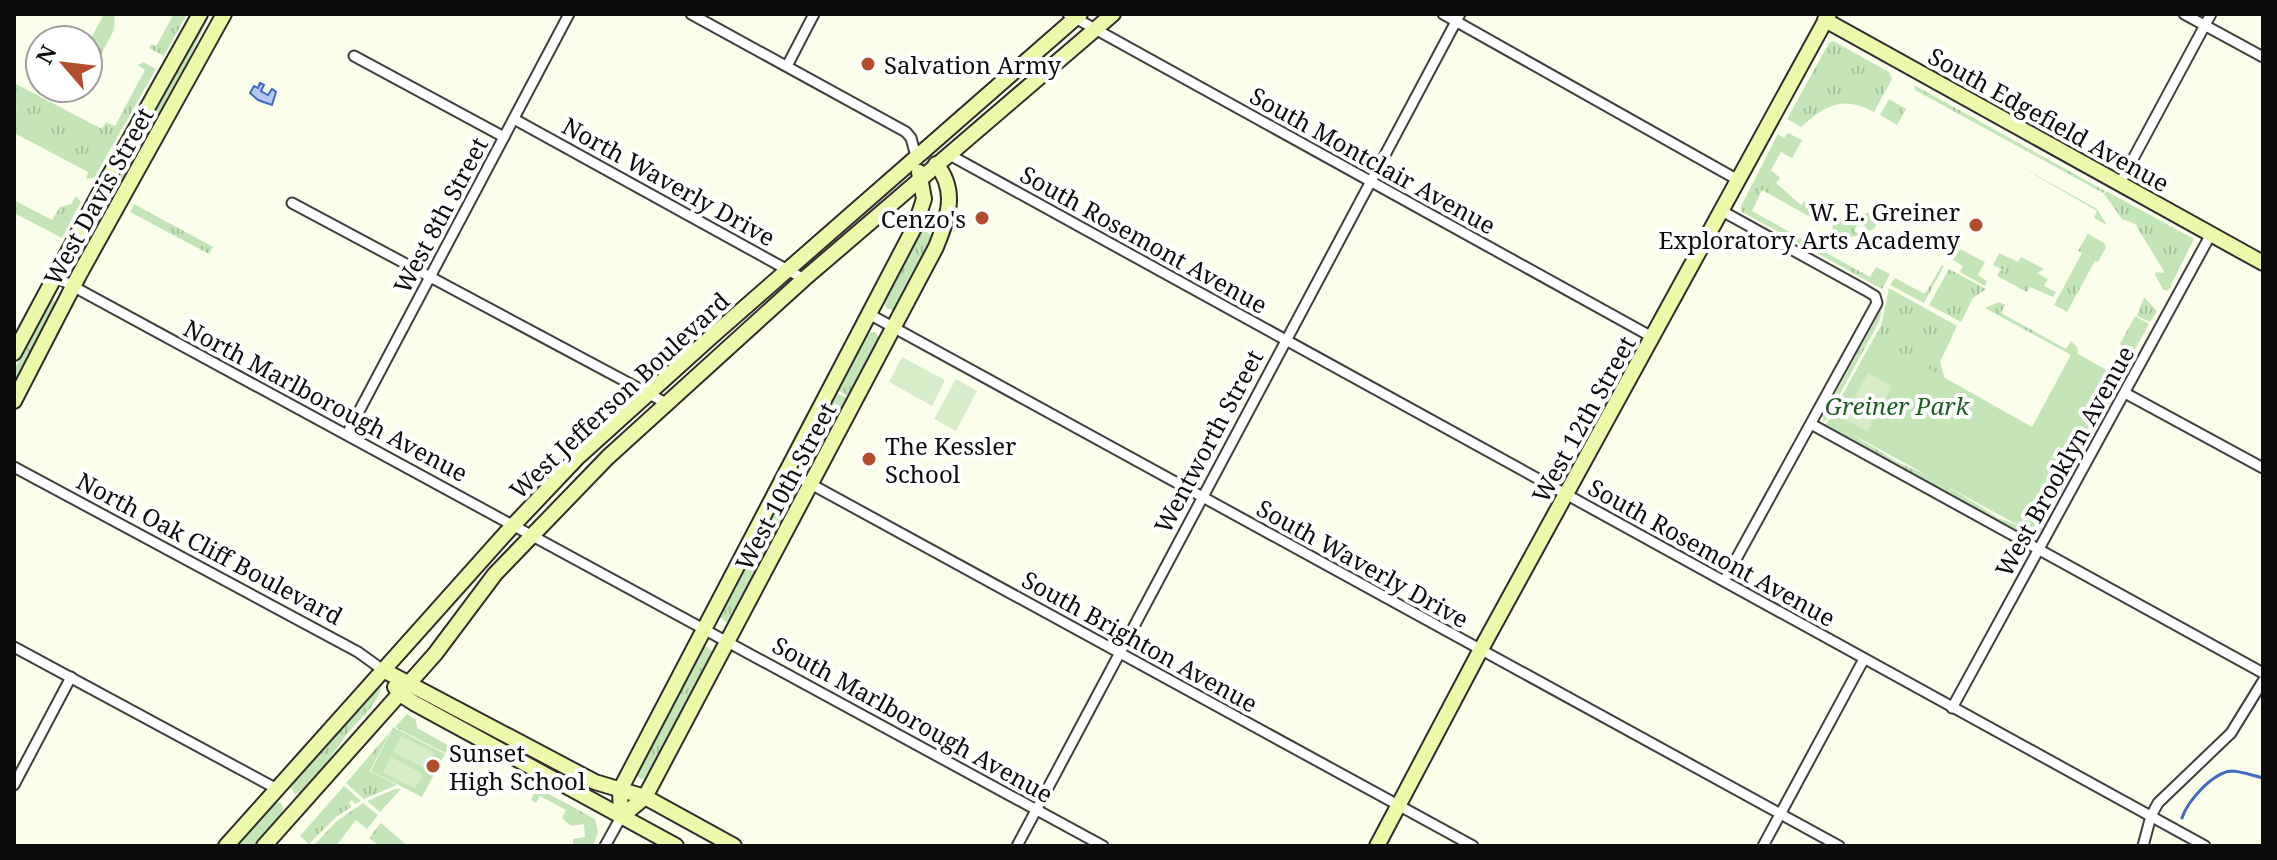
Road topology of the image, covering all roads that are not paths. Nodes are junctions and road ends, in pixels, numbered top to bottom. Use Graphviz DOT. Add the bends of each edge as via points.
graph roads {
  1 [pos="200,14"];
  2 [pos="224,14"];
  3 [pos="569,14"];
  4 [pos="691,14"];
  5 [pos="814,14"];
  6 [pos="1113,14"];
  7 [pos="1443,14"];
  8 [pos="2184,14"];
  9 [pos="2211,14"];
  10 [pos="1075,15"];
  11 [pos="1822,16"];
  12 [pos="1458,17"];
  13 [pos="2205,25"];
  14 [pos="1095,29"];
  15 [pos="354,56"];
  16 [pos="2263,57"];
  17 [pos="787,66"];
  18 [pos="514,119"];
  19 [pos="504,137"];
  20 [pos="948,154"];
  21 [pos="916,156"];
  22 [pos="936,164"];
  23 [pos="920,178"];
  24 [pos="1738,180"];
  25 [pos="1369,181"];
  26 [pos="2120,183"];
  27 [pos="292,203"];
  28 [pos="1722,211"];
  29 [pos="2211,234"];
  30 [pos="2263,263"];
  31 [pos="787,269"];
  32 [pos="54,276"];
  33 [pos="430,277"];
  34 [pos="804,279"];
  35 [pos="73,286"];
  36 [pos="869,314"];
  37 [pos="894,327"];
  38 [pos="1652,337"];
  39 [pos="1285,340"];
  40 [pos="14,353"];
  41 [pos="647,393"];
  42 [pos="2125,393"];
  43 [pos="14,401"];
  44 [pos="666,403"];
  45 [pos="1811,424"];
  46 [pos="347,434"];
  47 [pos="14,467"];
  48 [pos="2263,468"];
  49 [pos="787,471"];
  50 [pos="811,484"];
  51 [pos="1567,494"];
  52 [pos="1201,496"];
  53 [pos="514,525"];
  54 [pos="532,534"];
  55 [pos="2038,551"];
  56 [pos="1724,581"];
  57 [pos="704,628"];
  58 [pos="728,640"];
  59 [pos="14,647"];
  60 [pos="1480,651"];
  61 [pos="1118,652"];
  62 [pos="1864,659"];
  63 [pos="383,670"];
  64 [pos="2263,673"];
  65 [pos="71,677"];
  66 [pos="2263,681"];
  67 [pos="410,682"];
  68 [pos="400,694"];
  69 [pos="1952,708"];
  70 [pos="14,785"];
  71 [pos="277,789"];
  72 [pos="620,790"];
  73 [pos="645,797"];
  74 [pos="1399,805"];
  75 [pos="295,810"];
  76 [pos="1036,810"];
  77 [pos="1780,814"];
  78 [pos="2151,816"];
  79 [pos="621,817"];
  80 [pos="226,846"];
  81 [pos="264,846"];
  82 [pos="605,846"];
  83 [pos="676,846"];
  84 [pos="734,846"];
  85 [pos="1017,846"];
  86 [pos="1103,846"];
  87 [pos="1377,846"];
  88 [pos="1473,846"];
  89 [pos="1763,846"];
  90 [pos="1839,846"];
  91 [pos="2143,846"];
  92 [pos="2205,846"];
  1 -- 32 [label="street, West Davis Street"];
  2 -- 35 [label="street, West Davis Street"];
  3 -- 18 [label="street, West 8th Street"];
  4 -- 17 [label="street"];
  5 -- 17 [label="street"];
  6 -- 14 [label="street, West Jefferson Boulevard"];
  7 -- 12 [label="street"];
  8 -- 13 [label="street"];
  9 -- 13 [label="street"];
  10 -- 14 [label="street, South Montclair Avenue"];
  10 -- 21 [label="street, West Jefferson Boulevard"];
  11 -- 24 [label="street, West 12th Street"];
  11 -- 26 [label="street, South Edgefield Avenue"];
  12 -- 24 [label="street"];
  12 -- 25 [label="street, Wentworth Street"];
  13 -- 16 [label="street"];
  13 -- 26 [label="street"];
  14 -- 20 [label="street, West Jefferson Boulevard"];
  14 -- 25 [label="street, South Montclair Avenue"];
  15 -- 19 [label="street"];
  17 -- 21 [label="street" via="906,132"];
  18 -- 19 [label="street, West 8th Street"];
  18 -- 31 [label="street, North Waverly Drive"];
  19 -- 33 [label="street, West 8th Street"];
  20 -- 22 [label="street, West Jefferson Boulevard"];
  20 -- 39 [label="street, South Rosemont Avenue"];
  21 -- 23 [label="street, West 10th Street"];
  21 -- 31 [label="street, West Jefferson Boulevard"];
  22 -- 23 [label="street, West Jefferson Boulevard"];
  22 -- 37 [label="street, West 10th Street" via="950,186 947,216"];
  23 -- 34 [label="street, West Jefferson Boulevard"];
  23 -- 36 [label="street, West 10th Street" via="922,209"];
  24 -- 28 [label="street, West 12th Street"];
  25 -- 38 [label="street, South Montclair Avenue"];
  25 -- 39 [label="street, Wentworth Street"];
  26 -- 29 [label="street, South Edgefield Avenue"];
  27 -- 33 [label="street"];
  28 -- 38 [label="street, West 12th Street"];
  28 -- 45 [label="street" via="1875,296 1874,312"];
  29 -- 30 [label="street, South Edgefield Avenue"];
  29 -- 42 [label="street, West Brooklyn Avenue"];
  31 -- 34 [label="street, North Waverly Drive"];
  31 -- 41 [label="street, West Jefferson Boulevard"];
  32 -- 35 [label="street, North Marlborough Avenue"];
  32 -- 40 [label="street, West Davis Street"];
  33 -- 41 [label="street"];
  33 -- 46 [label="street, West 8th Street"];
  34 -- 44 [label="street, West Jefferson Boulevard"];
  35 -- 43 [label="street, West Davis Street"];
  35 -- 46 [label="street, North Marlborough Avenue"];
  36 -- 37 [label="street, South Waverly Drive"];
  36 -- 49 [label="street, West 10th Street"];
  37 -- 50 [label="street, West 10th Street"];
  37 -- 52 [label="street, South Waverly Drive"];
  38 -- 51 [label="street, West 12th Street"];
  39 -- 51 [label="street, South Rosemont Avenue"];
  39 -- 52 [label="street, Wentworth Street"];
  41 -- 44 [label="street"];
  41 -- 53 [label="street, West Jefferson Boulevard"];
  42 -- 48 [label="street"];
  42 -- 55 [label="street, West Brooklyn Avenue"];
  44 -- 54 [label="street, West Jefferson Boulevard"];
  45 -- 55 [label="street"];
  45 -- 56 [label="street"];
  46 -- 53 [label="street, North Marlborough Avenue"];
  47 -- 63 [label="street, North Oak Cliff Boulevard"];
  49 -- 50 [label="street, South Brighton Avenue"];
  49 -- 57 [label="street, West 10th Street"];
  50 -- 58 [label="street, West 10th Street"];
  50 -- 61 [label="street, South Brighton Avenue"];
  51 -- 56 [label="street, South Rosemont Avenue"];
  51 -- 60 [label="street, West 12th Street"];
  52 -- 60 [label="street, South Waverly Drive"];
  52 -- 61 [label="street, Wentworth Street"];
  53 -- 54 [label="street, North Marlborough Avenue"];
  53 -- 63 [label="street, West Jefferson Boulevard"];
  54 -- 57 [label="street, North Marlborough Avenue"];
  54 -- 67 [label="street, West Jefferson Boulevard"];
  55 -- 64 [label="street"];
  55 -- 69 [label="street, West Brooklyn Avenue"];
  56 -- 62 [label="street, South Rosemont Avenue"];
  57 -- 58 [label="street, South Marlborough Avenue"];
  57 -- 72 [label="street, West 10th Street"];
  58 -- 73 [label="street, West 10th Street"];
  58 -- 76 [label="street, South Marlborough Avenue"];
  59 -- 65 [label="street"];
  60 -- 74 [label="street, West 12th Street"];
  60 -- 77 [label="street, South Waverly Drive"];
  61 -- 74 [label="street, South Brighton Avenue"];
  61 -- 76 [label="street, Wentworth Street"];
  62 -- 69 [label="street, South Rosemont Avenue"];
  62 -- 77 [label="street"];
  63 -- 67 [label="street, North Oak Cliff Boulevard"];
  63 -- 68 [label="street, North Oak Cliff Boulevard"];
  63 -- 71 [label="street, West Jefferson Boulevard"];
  65 -- 70 [label="street"];
  65 -- 71 [label="street"];
  66 -- 78 [label="street" via="2231,733 2172,787"];
  67 -- 68 [label="street, West Jefferson Boulevard"];
  67 -- 72 [label="street, North Oak Cliff Boulevard" via="595,782"];
  68 -- 75 [label="street, West Jefferson Boulevard"];
  68 -- 79 [label="street, North Oak Cliff Boulevard"];
  69 -- 78 [label="street, South Rosemont Avenue"];
  71 -- 75 [label="street"];
  71 -- 80 [label="street, West Jefferson Boulevard"];
  72 -- 73 [label="street, North Oak Cliff Boulevard"];
  72 -- 79 [label="street, West 10th Street"];
  73 -- 79 [label="street, West 10th Street"];
  73 -- 84 [label="street, North Oak Cliff Boulevard"];
  74 -- 87 [label="street, West 12th Street"];
  74 -- 88 [label="street, South Brighton Avenue"];
  75 -- 81 [label="street, West Jefferson Boulevard"];
  76 -- 85 [label="street, Wentworth Street"];
  76 -- 86 [label="street, South Marlborough Avenue"];
  77 -- 89 [label="street"];
  77 -- 90 [label="street, South Waverly Drive"];
  78 -- 91 [label="street"];
  78 -- 92 [label="street, South Rosemont Avenue"];
  79 -- 82 [label="street, West 10th Street"];
  79 -- 83 [label="street, North Oak Cliff Boulevard"];
}
